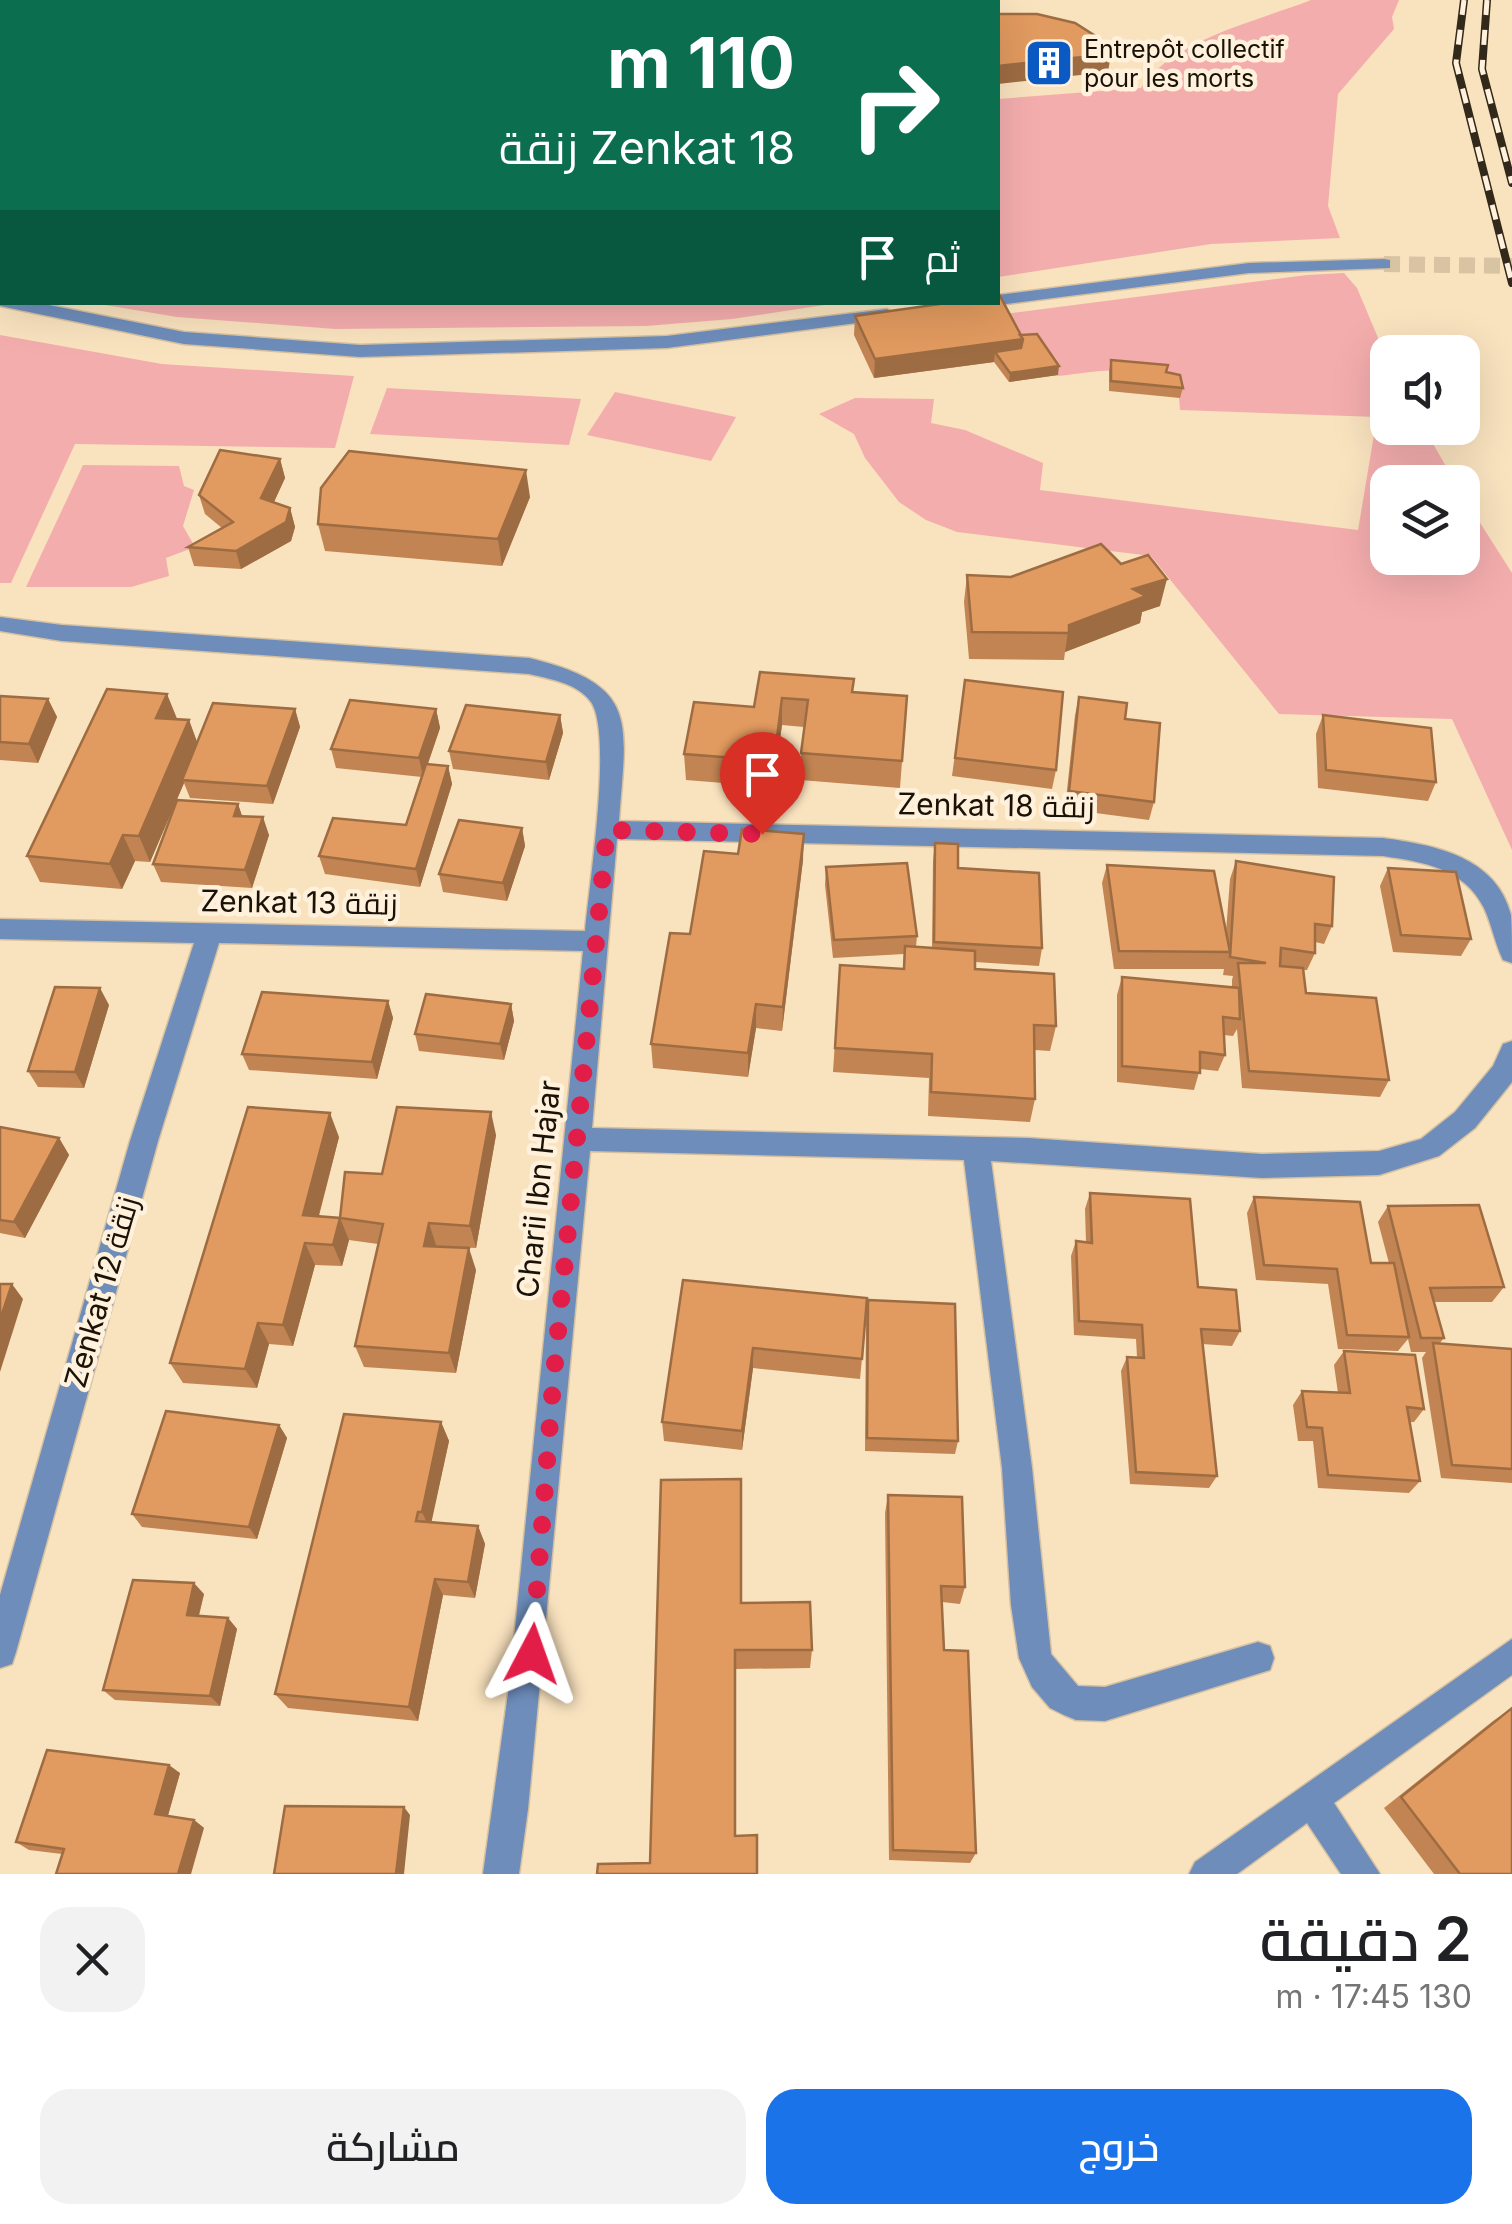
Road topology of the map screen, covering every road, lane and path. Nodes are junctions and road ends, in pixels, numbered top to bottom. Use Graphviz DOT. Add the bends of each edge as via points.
graph roads {
  1 [pos="1384,264"];
  2 [pos="1000,300"];
  3 [pos="17,305"];
  4 [pos="902,312"];
  5 [pos="0,624"];
  6 [pos="607,830"];
  7 [pos="0,929"];
  8 [pos="209,934"];
  9 [pos="598,940"];
  10 [pos="1512,953"];
  11 [pos="1512,1052"];
  12 [pos="576,1139"];
  13 [pos="976,1149"];
  14 [pos="0,1652"];
  15 [pos="1512,1655"];
  16 [pos="1258,1658"];
  17 [pos="1311,1800"];
  18 [pos="501,1874"];
  19 [pos="1207,1874"];
  20 [pos="1362,1874"];
  1 -- 2 [label="street" via="1249,268"];
  3 -- 4 [label="street" via="184,338 360,351 668,342"];
  5 -- 6 [label="street, Charii Ibn Hajar" via="567,674 592,687 610,710"];
  6 -- 9 [label="street, Charii Ibn Hajar"];
  6 -- 10 [label="street, Zenkat 18 زنقة" via="1433,853 1485,885"];
  7 -- 8 [label="street, Zenkat 13 زنقة"];
  8 -- 9 [label="street, Zenkat 13 زنقة"];
  8 -- 14 [label="street, Zenkat 12 زنقة"];
  9 -- 12 [label="street, Charii Ibn Hajar"];
  11 -- 13 [label="street" via="1465,1120 1429,1148 1380,1163 1262,1166"];
  12 -- 13 [label="street"];
  12 -- 18 [label="street, Charii Ibn Hajar" via="532,1654"];
  13 -- 16 [label="street" via="1017,1468 1027,1605 1044,1675 1076,1704 1106,1704"];
  15 -- 17 [label="street"];
  17 -- 19 [label="street"];
  17 -- 20 [label="street"];
}
